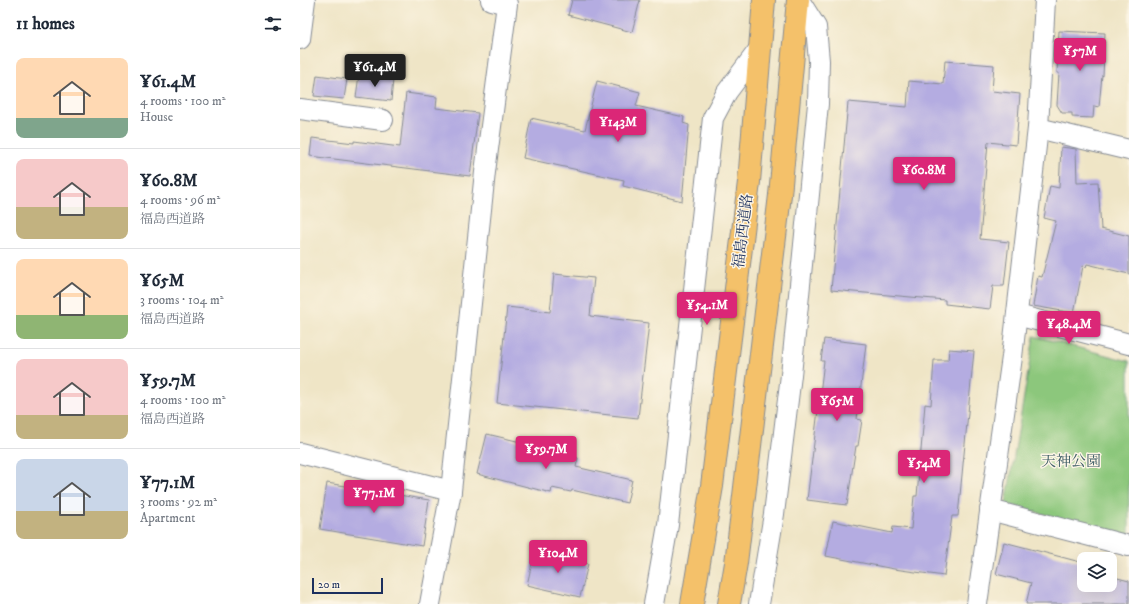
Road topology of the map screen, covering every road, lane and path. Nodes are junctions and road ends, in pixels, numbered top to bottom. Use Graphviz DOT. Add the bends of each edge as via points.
graph roads {
  1 [pos="305,0"];
  2 [pos="491,0"];
  3 [pos="764,0"];
  4 [pos="799,0"];
  5 [pos="1045,0"];
  6 [pos="300,39"];
  7 [pos="760,48"];
  8 [pos="300,109"];
  9 [pos="382,120"];
  10 [pos="1038,128"];
  11 [pos="1129,150"];
  12 [pos="1017,315"];
  13 [pos="1129,344"];
  14 [pos="300,453"];
  15 [pos="451,491"];
  16 [pos="990,510"];
  17 [pos="1129,546"];
  18 [pos="430,604"];
  19 [pos="654,604"];
  20 [pos="692,604"];
  21 [pos="729,604"];
  22 [pos="758,604"];
  23 [pos="977,604"];
  1 -- 6 [label="street"];
  2 -- 15 [label="street" via="507,4 485,172"];
  3 -- 7 [label="highway, 福島西道路"];
  4 -- 21 [label="highway" via="780,195"];
  4 -- 22 [label="street" via="816,27 819,61 818,104 791,375 774,514"];
  5 -- 10 [label="street"];
  7 -- 19 [label="street" via="727,92 713,118 668,525"];
  7 -- 20 [label="highway, 福島西道路" via="749,182 712,486"];
  8 -- 9 [label="street"];
  10 -- 11 [label="street"];
  10 -- 12 [label="street"];
  12 -- 13 [label="street"];
  12 -- 16 [label="street"];
  14 -- 15 [label="street"];
  15 -- 18 [label="street"];
  16 -- 17 [label="street"];
  16 -- 23 [label="street"];
}
